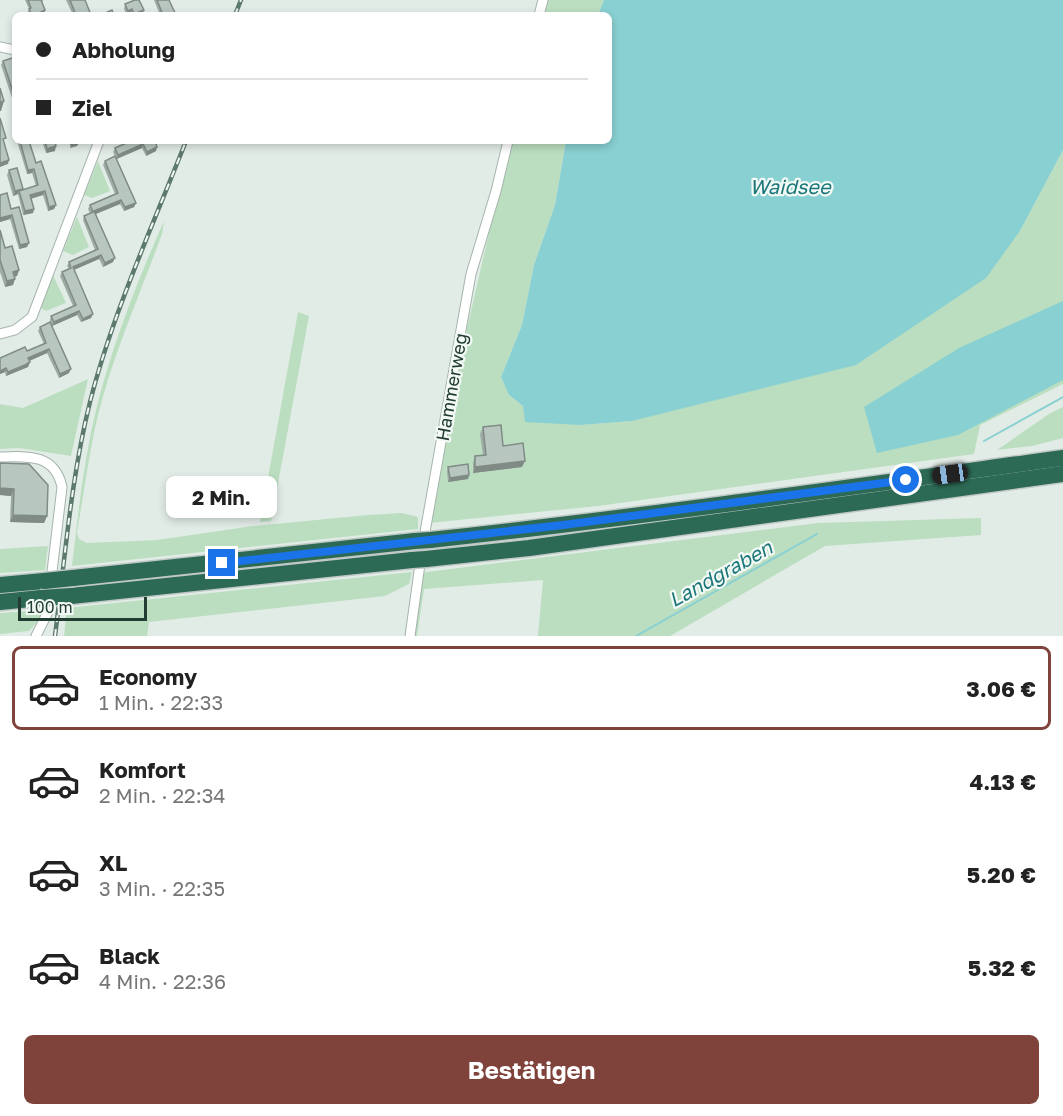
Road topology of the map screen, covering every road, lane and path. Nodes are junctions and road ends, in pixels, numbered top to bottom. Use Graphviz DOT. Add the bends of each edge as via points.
graph roads {
  1 [pos="98,144"];
  2 [pos="507,144"];
  3 [pos="0,334"];
  4 [pos="0,457"];
  5 [pos="1063,458"];
  6 [pos="1063,474"];
  7 [pos="0,585"];
  8 [pos="0,602"];
  9 [pos="44,606"];
  10 [pos="36,636"];
  11 [pos="410,636"];
  1 -- 3 [label="street" via="32,317 15,330"];
  2 -- 11 [label="street, Hammerweg" via="471,274 428,510"];
  4 -- 9 [label="street" via="44,461 61,481"];
  5 -- 7 [label="highway, bridge" via="563,525"];
  6 -- 9 [label="highway, bridge" via="529,548 71,596"];
  8 -- 9 [label="highway"];
  9 -- 10 [label="street"];
}
